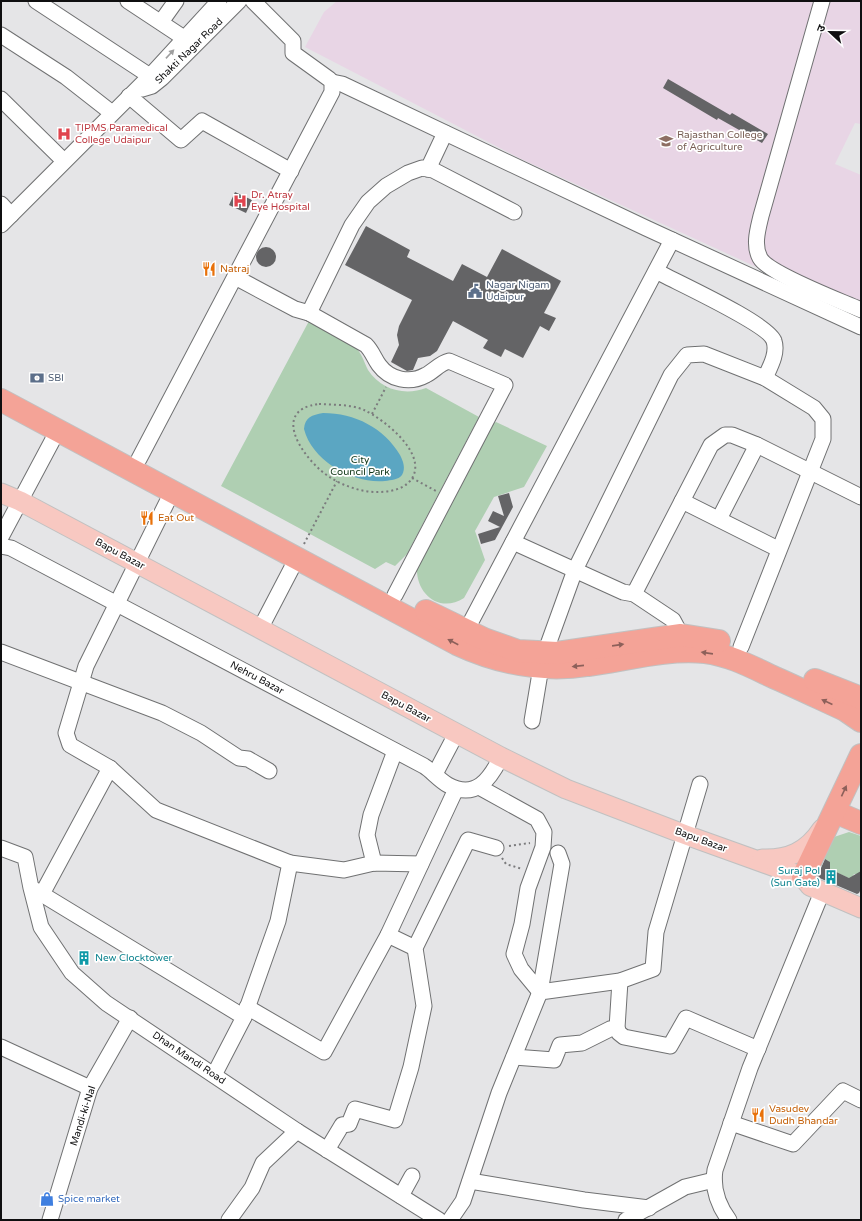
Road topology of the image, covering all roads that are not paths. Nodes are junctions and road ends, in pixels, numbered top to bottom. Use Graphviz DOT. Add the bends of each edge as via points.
graph roads {
  1 [pos="36,1"];
  2 [pos="128,1"];
  3 [pos="176,1"];
  4 [pos="219,1"];
  5 [pos="239,1"];
  6 [pos="253,1"];
  7 [pos="822,1"];
  8 [pos="161,22"];
  9 [pos="1,35"];
  10 [pos="184,38"];
  11 [pos="150,76"];
  12 [pos="332,82"];
  13 [pos="131,94"];
  14 [pos="1,99"];
  15 [pos="112,113"];
  16 [pos="445,133"];
  17 [pos="64,161"];
  18 [pos="428,169"];
  19 [pos="291,171"];
  20 [pos="514,212"];
  21 [pos="4,215"];
  22 [pos="672,240"];
  23 [pos="656,271"];
  24 [pos="235,277"];
  25 [pos="861,310"];
  26 [pos="309,313"];
  27 [pos="861,327"];
  28 [pos="765,378"];
  29 [pos="1,384"];
  30 [pos="1,400"];
  31 [pos="58,430"];
  32 [pos="757,445"];
  33 [pos="139,459"];
  34 [pos="810,471"];
  35 [pos="172,492"];
  36 [pos="1,493"];
  37 [pos="861,497"];
  38 [pos="20,501"];
  39 [pos="682,501"];
  40 [pos="719,519"];
  41 [pos="1,537"];
  42 [pos="513,542"];
  43 [pos="1,546"];
  44 [pos="778,549"];
  45 [pos="300,553"];
  46 [pos="136,563"];
  47 [pos="575,570"];
  48 [pos="634,594"];
  49 [pos="395,595"];
  50 [pos="115,603"];
  51 [pos="260,629"];
  52 [pos="466,632"];
  53 [pos="681,635"];
  54 [pos="741,647"];
  55 [pos="1,652"];
  56 [pos="543,660"];
  57 [pos="82,681"];
  58 [pos="861,698"];
  59 [pos="861,721"];
  60 [pos="532,722"];
  61 [pos="456,734"];
  62 [pos="395,751"];
  63 [pos="861,755"];
  64 [pos="501,757"];
  65 [pos="110,768"];
  66 [pos="269,771"];
  67 [pos="435,774"];
  68 [pos="700,784"];
  69 [pos="479,787"];
  70 [pos="456,789"];
  71 [pos="835,812"];
  72 [pos="861,823"];
  73 [pos="686,835"];
  74 [pos="1,848"];
  75 [pos="496,848"];
  76 [pos="558,853"];
  77 [pos="753,859"];
  78 [pos="290,863"];
  79 [pos="374,863"];
  80 [pos="421,864"];
  81 [pos="803,877"];
  82 [pos="36,891"];
  83 [pos="822,892"];
  84 [pos="861,908"];
  85 [pos="388,935"];
  86 [pos="415,948"];
  87 [pos="620,981"];
  88 [pos="540,992"];
  89 [pos="246,1012"];
  90 [pos="130,1018"];
  91 [pos="617,1028"];
  92 [pos="1,1047"];
  93 [pos="758,1049"];
  94 [pos="514,1057"];
  95 [pos="214,1074"];
  96 [pos="90,1088"];
  97 [pos="857,1095"];
  98 [pos="731,1123"];
  99 [pos="297,1131"];
  100 [pos="327,1150"];
  101 [pos="412,1176"];
  102 [pos="470,1180"];
  103 [pos="714,1180"];
  104 [pos="401,1196"];
  105 [pos="649,1208"];
  106 [pos="50,1220"];
  107 [pos="229,1220"];
  108 [pos="439,1220"];
  109 [pos="450,1220"];
  110 [pos="626,1220"];
  111 [pos="729,1220"];
  1 -- 11 [label="street"];
  2 -- 8 [label="street"];
  3 -- 8 [label="street"];
  4 -- 10 [label="street, Shakti Nagar Road"];
  5 -- 13 [label="street, Shakti Nagar Road" via="156,84"];
  6 -- 12 [label="street" via="293,41 293,53"];
  7 -- 25 [label="street" via="761,216 756,246 760,258 773,270"];
  8 -- 10 [label="street"];
  9 -- 15 [label="street" via="66,78"];
  11 -- 10 [label="street, Shakti Nagar Road, one-way"];
  11 -- 13 [label="street, Shakti Nagar Road"];
  12 -- 16 [label="street" via="342,84"];
  12 -- 19 [label="street" via="329,98"];
  13 -- 15 [label="street, Shakti Nagar Road"];
  13 -- 19 [label="street" via="181,140 202,121"];
  14 -- 17 [label="street"];
  15 -- 17 [label="street, Shakti Nagar Road"];
  16 -- 18 [label="street"];
  16 -- 22 [label="street"];
  17 -- 21 [label="street, Shakti Nagar Road"];
  18 -- 20 [label="street"];
  18 -- 26 [label="street" via="422,168 408,173 386,186 368,202 352,226"];
  19 -- 24 [label="street"];
  22 -- 23 [label="street"];
  22 -- 27 [label="street"];
  23 -- 28 [label="street" via="754,322 772,335 776,352"];
  23 -- 42 [label="street"];
  24 -- 26 [label="street" via="295,309"];
  24 -- 33 [label="street"];
  26 -- 49 [label="street" via="366,345 372,350 378,364 391,376 408,380 418,379 450,361 504,385"];
  28 -- 34 [label="street" via="814,408 823,418 823,439"];
  28 -- 47 [label="street" via="704,354 687,355 672,375"];
  29 -- 33 [label="highway"];
  30 -- 31 [label="highway"];
  31 -- 35 [label="highway"];
  31 -- 38 [label="street"];
  32 -- 34 [label="street"];
  32 -- 39 [label="street" via="732,434 717,438 711,444"];
  32 -- 40 [label="street"];
  33 -- 45 [label="highway"];
  34 -- 37 [label="street"];
  34 -- 44 [label="street"];
  35 -- 45 [label="highway"];
  35 -- 46 [label="street"];
  36 -- 38 [label="main road, Bapu Bazar"];
  38 -- 41 [label="street"];
  38 -- 46 [label="main road, Bapu Bazar"];
  39 -- 40 [label="street"];
  39 -- 48 [label="street"];
  40 -- 44 [label="street"];
  42 -- 47 [label="street"];
  42 -- 52 [label="street"];
  43 -- 50 [label="street, Nehru Bazar" via="11,548"];
  44 -- 54 [label="street"];
  45 -- 49 [label="highway"];
  45 -- 51 [label="street"];
  56 -- 45 [label="highway, one-way" via="509,662 469,650"];
  46 -- 50 [label="street"];
  46 -- 51 [label="main road, Bapu Bazar"];
  47 -- 48 [label="street" via="623,592"];
  47 -- 56 [label="street"];
  48 -- 53 [label="street" via="674,620"];
  49 -- 52 [label="highway"];
  50 -- 57 [label="street" via="86,666"];
  50 -- 62 [label="street, Nehru Bazar"];
  51 -- 61 [label="main road, Bapu Bazar"];
  52 -- 56 [label="highway"];
  53 -- 54 [label="highway"];
  56 -- 53 [label="highway, one-way" via="582,650"];
  54 -- 58 [label="highway"];
  55 -- 57 [label="street"];
  59 -- 56 [label="highway, one-way" via="845,710 737,660 706,652 669,653 587,666"];
  56 -- 60 [label="street"];
  57 -- 65 [label="street" via="66,733 70,745"];
  57 -- 66 [label="street" via="162,713 201,732 239,758 248,759"];
  61 -- 64 [label="main road, Bapu Bazar"];
  61 -- 67 [label="street"];
  62 -- 67 [label="street, Nehru Bazar"];
  62 -- 79 [label="street" via="371,815 368,835"];
  71 -- 63 [label="highway, one-way"];
  64 -- 69 [label="street" via="490,777"];
  64 -- 73 [label="main road, Bapu Bazar" via="566,789"];
  65 -- 78 [label="street" via="156,810"];
  65 -- 82 [label="street"];
  67 -- 70 [label="street, Nehru Bazar"];
  68 -- 73 [label="street"];
  69 -- 70 [label="street"];
  69 -- 88 [label="street" via="537,819 544,832 528,888 514,954 521,969"];
  70 -- 80 [label="street"];
  71 -- 72 [label="highway"];
  71 -- 77 [label="main road" via="820,833 801,851 780,860"];
  71 -- 81 [label="highway"];
  73 -- 77 [label="main road, Bapu Bazar"];
  73 -- 87 [label="street" via="656,932 653,969"];
  74 -- 82 [label="street, Dhan Mandi Road" via="25,857"];
  75 -- 86 [label="street" via="468,840"];
  76 -- 88 [label="street" via="562,864"];
  77 -- 81 [label="main road, Bapu Bazar"];
  78 -- 79 [label="street" via="344,870"];
  78 -- 89 [label="street" via="278,921"];
  79 -- 80 [label="street"];
  80 -- 85 [label="street"];
  81 -- 83 [label="main road, Bapu Bazar" via="810,886"];
  82 -- 89 [label="street"];
  82 -- 90 [label="street, Dhan Mandi Road" via="41,927 72,973 106,1003"];
  83 -- 84 [label="main road, Bapu Bazar"];
  83 -- 93 [label="street"];
  85 -- 86 [label="street"];
  85 -- 89 [label="street" via="324,1052"];
  86 -- 100 [label="street" via="424,1006 411,1067 395,1120 355,1109 349,1124 342,1125"];
  87 -- 88 [label="street"];
  87 -- 91 [label="street"];
  88 -- 94 [label="street"];
  89 -- 95 [label="street"];
  90 -- 95 [label="street, Dhan Mandi Road"];
  90 -- 96 [label="street, Mandi-ki-Nal"];
  91 -- 93 [label="street" via="624,1037 670,1046 686,1018"];
  91 -- 94 [label="street" via="582,1043 560,1045 554,1060"];
  92 -- 96 [label="street"];
  93 -- 98 [label="street"];
  94 -- 102 [label="street"];
  95 -- 99 [label="street, Dhan Mandi Road"];
  96 -- 106 [label="street, Mandi-ki-Nal"];
  97 -- 98 [label="street" via="843,1090 793,1144"];
  98 -- 103 [label="street"];
  99 -- 100 [label="street, Dhan Mandi Road"];
  99 -- 107 [label="street" via="264,1163 252,1188"];
  100 -- 104 [label="street, Dhan Mandi Road"];
  101 -- 104 [label="street"];
  102 -- 105 [label="street" via="584,1200"];
  102 -- 109 [label="street" via="463,1201"];
  103 -- 105 [label="street" via="692,1184"];
  103 -- 111 [label="street" via="717,1200"];
  104 -- 108 [label="street, Dhan Mandi Road"];
  105 -- 110 [label="street"];
}
